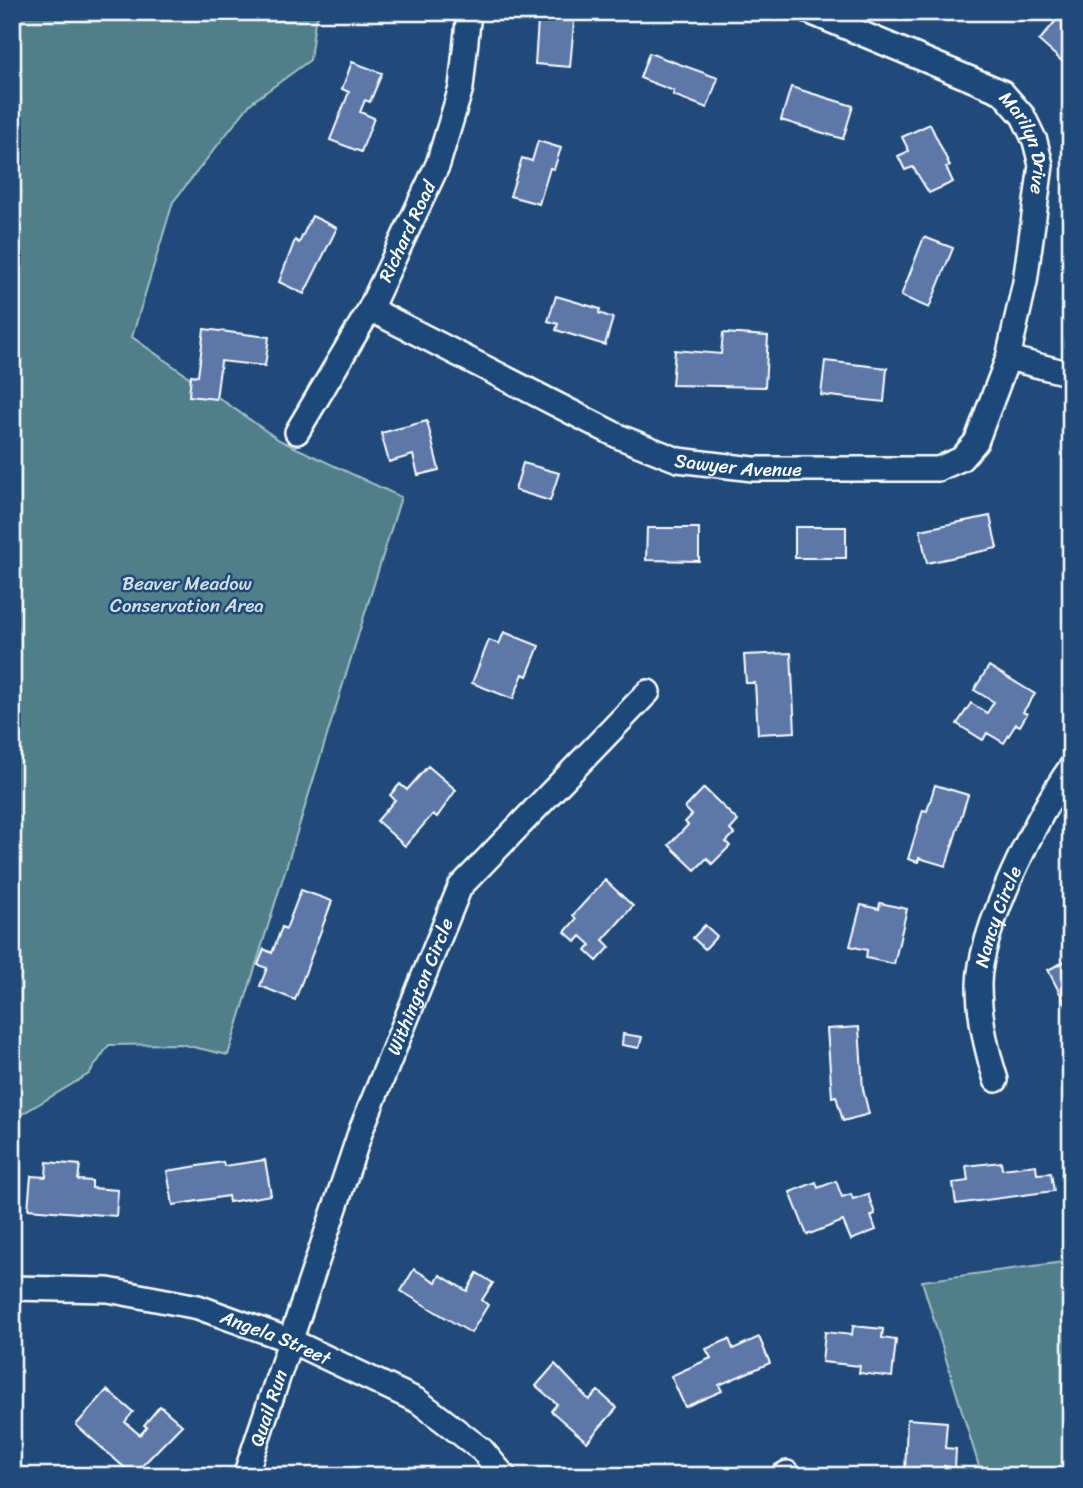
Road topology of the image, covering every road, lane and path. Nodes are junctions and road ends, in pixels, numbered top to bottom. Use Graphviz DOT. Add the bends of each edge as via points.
graph roads {
  1 [pos="469,12"];
  2 [pos="810,12"];
  3 [pos="370,309"];
  4 [pos="1008,358"];
  5 [pos="1071,374"];
  6 [pos="297,432"];
  7 [pos="648,692"];
  8 [pos="1071,767"];
  9 [pos="996,1080"];
  10 [pos="12,1288"];
  11 [pos="289,1340"];
  12 [pos="245,1476"];
  13 [pos="504,1476"];
  1 -- 3 [label="street, Richard Road" via="461,88 438,164"];
  2 -- 4 [label="street, Marilyn Drive" via="1002,92 1024,116 1041,165 1025,282"];
  3 -- 4 [label="street, Sawyer Avenue" via="620,438 678,460 753,469 938,469 961,459 976,442"];
  3 -- 6 [label="street, Richard Road"];
  4 -- 5 [label="street"];
  7 -- 11 [label="street, Withington Circle" via="460,887 361,1130"];
  8 -- 9 [label="street, Nancy Circle" via="1021,857 988,934 979,984 986,1046"];
  10 -- 11 [label="street, Angela Street" via="108,1290 198,1307"];
  11 -- 12 [label="street, Quail Run"];
  11 -- 13 [label="street, Angela Street" via="418,1401 482,1450"];
}
